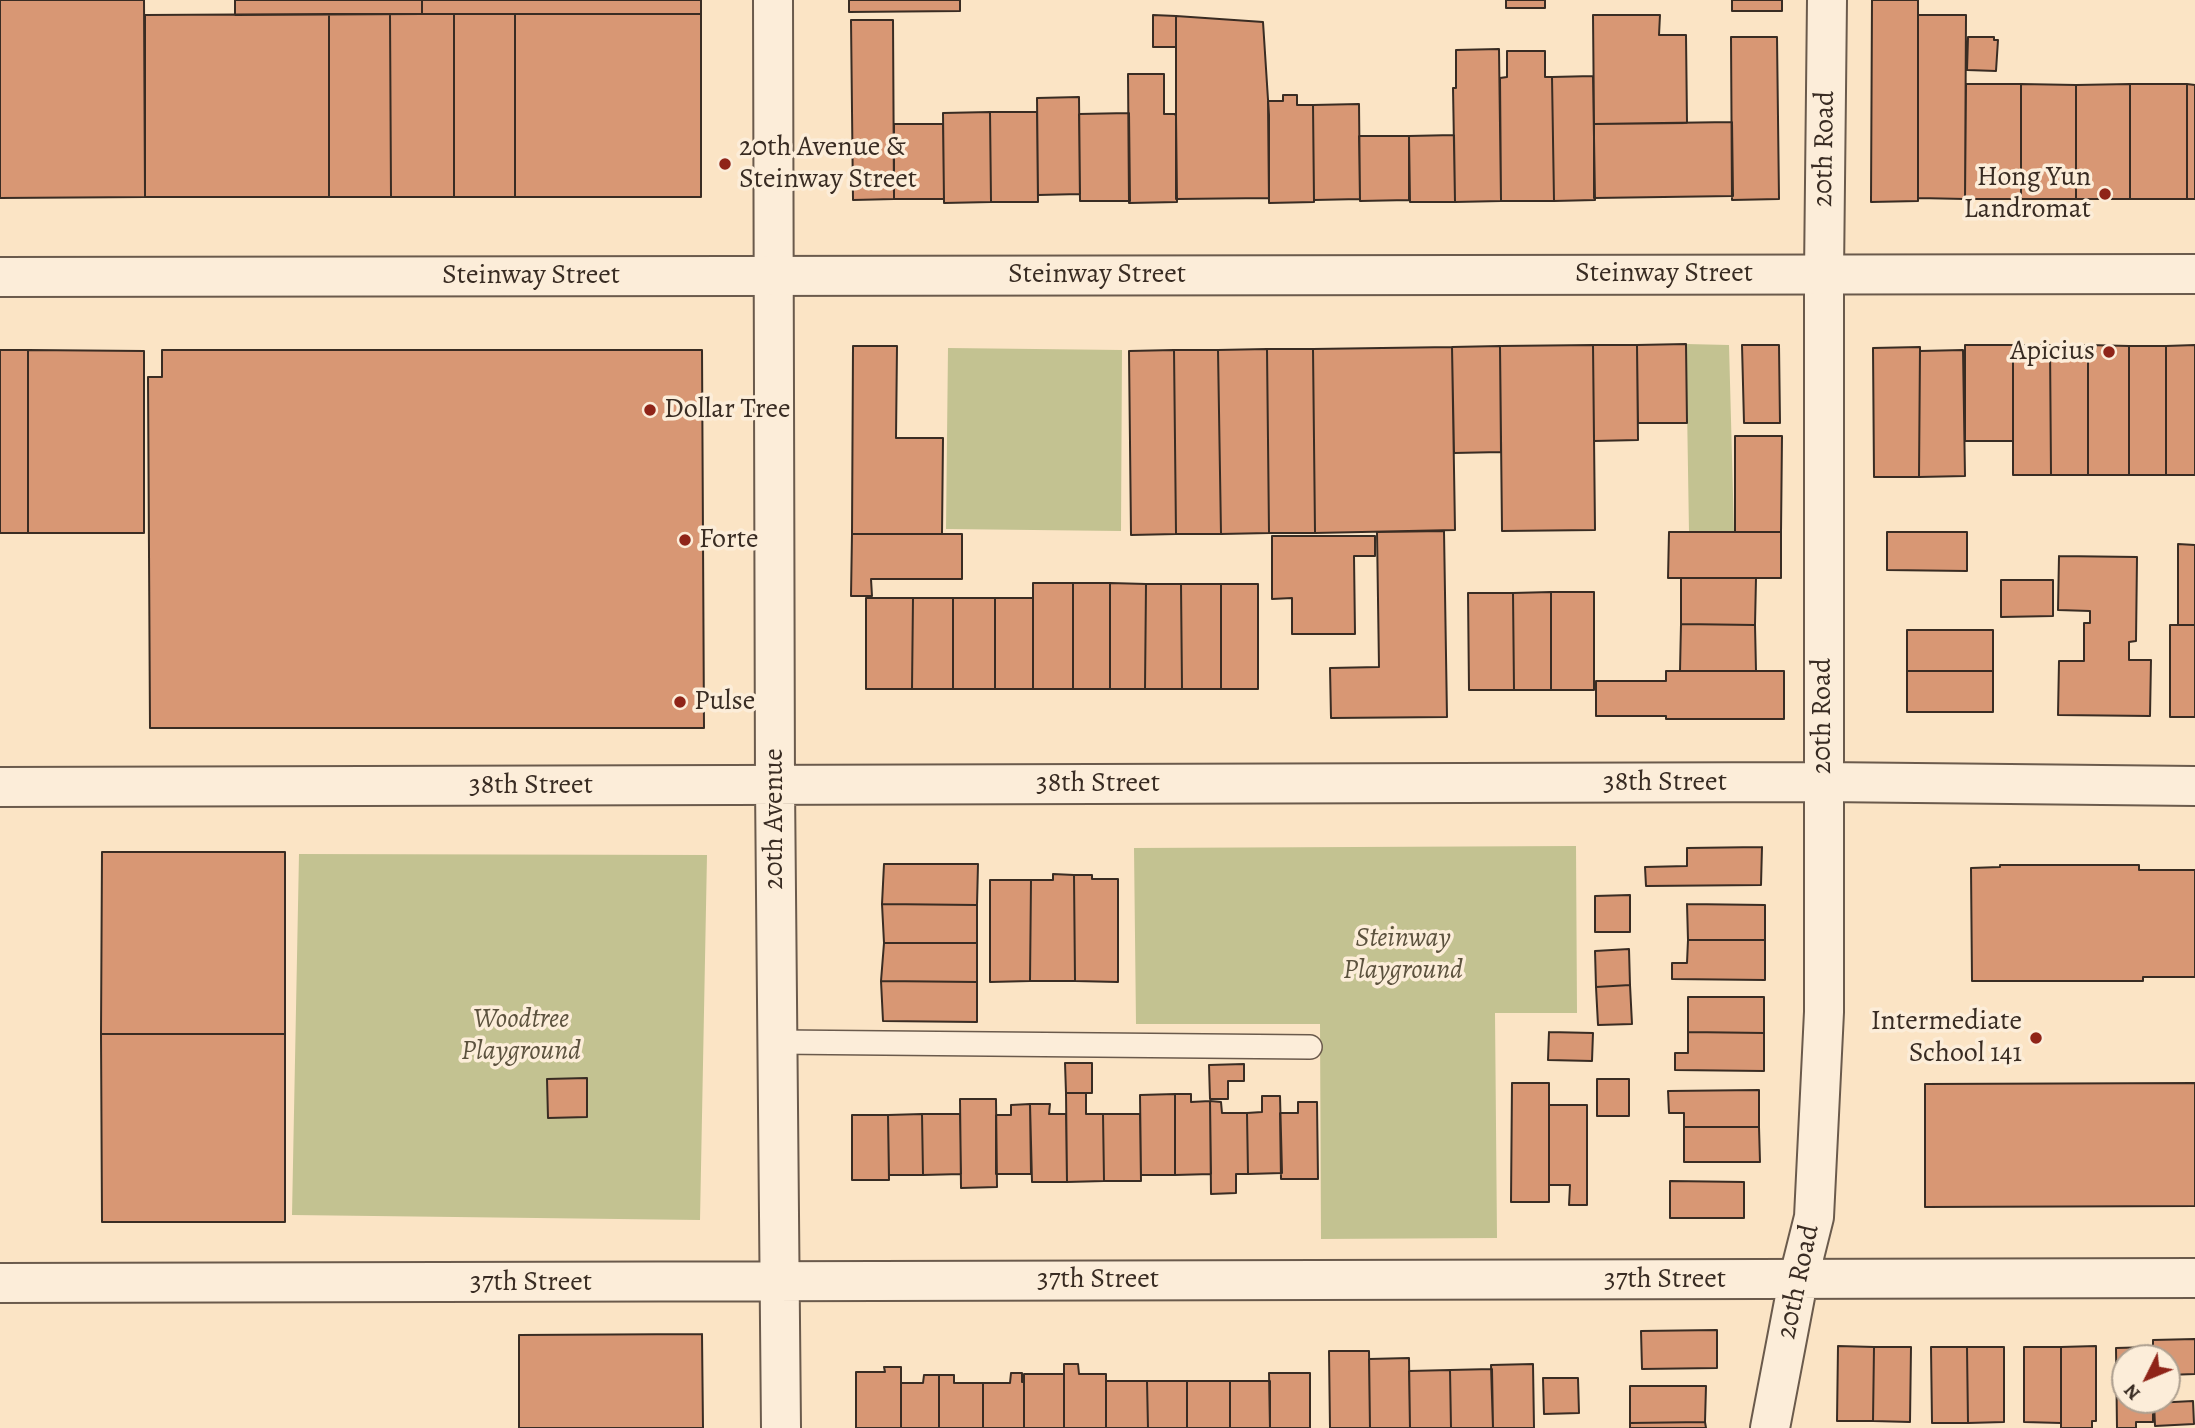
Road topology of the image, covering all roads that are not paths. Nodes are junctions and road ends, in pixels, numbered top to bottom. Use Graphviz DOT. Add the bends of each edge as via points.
graph roads {
  1 [pos="773,0"];
  2 [pos="1827,0"];
  3 [pos="1824,274"];
  4 [pos="2195,274"];
  5 [pos="774,276"];
  6 [pos="0,277"];
  7 [pos="1824,782"];
  8 [pos="775,786"];
  9 [pos="2195,786"];
  10 [pos="0,787"];
  11 [pos="778,1042"];
  12 [pos="1310,1047"];
  13 [pos="2195,1278"];
  14 [pos="1798,1280"];
  15 [pos="779,1281"];
  16 [pos="0,1283"];
  17 [pos="780,1428"];
  18 [pos="1770,1428"];
  1 -- 5 [label="street, 20th Avenue"];
  2 -- 3 [label="street, 20th Road"];
  3 -- 4 [label="street, Steinway Street"];
  3 -- 5 [label="street, Steinway Street"];
  3 -- 7 [label="street, 20th Road"];
  5 -- 6 [label="street, Steinway Street"];
  5 -- 8 [label="street, 20th Avenue"];
  7 -- 8 [label="street, 38th Street"];
  7 -- 9 [label="street, 38th Street"];
  7 -- 14 [label="street, 20th Road" via="1824,1012 1814,1217"];
  8 -- 10 [label="street, 38th Street"];
  8 -- 11 [label="street, 20th Avenue"];
  11 -- 12 [label="lane"];
  11 -- 15 [label="street, 20th Avenue"];
  13 -- 14 [label="street, 37th Street"];
  14 -- 15 [label="street, 37th Street"];
  14 -- 18 [label="street, 20th Road"];
  15 -- 16 [label="street, 37th Street"];
  15 -- 17 [label="street, 20th Avenue"];
}
